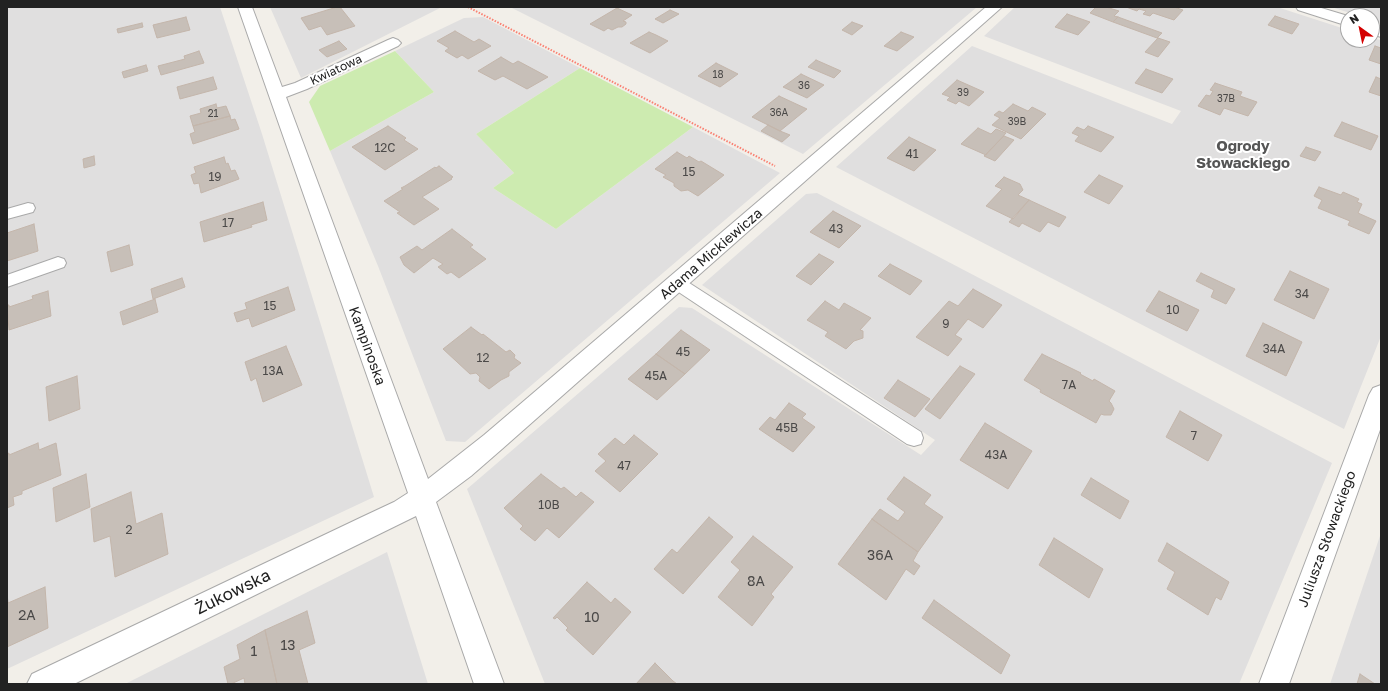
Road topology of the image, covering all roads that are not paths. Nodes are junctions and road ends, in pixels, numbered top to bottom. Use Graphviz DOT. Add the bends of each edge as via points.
graph roads {
  1 [pos="245,7"];
  2 [pos="995,7"];
  3 [pos="1303,7"];
  4 [pos="1340,19"];
  5 [pos="393,43"];
  6 [pos="277,94"];
  7 [pos="28,208"];
  8 [pos="7,214"];
  9 [pos="58,263"];
  10 [pos="7,281"];
  11 [pos="677,283"];
  12 [pos="1381,395"];
  13 [pos="914,438"];
  14 [pos="423,497"];
  15 [pos="42,684"];
  16 [pos="489,684"];
  17 [pos="1274,684"];
  1 -- 6 [label="street, Kampinoska"];
  2 -- 11 [label="street, Adama Mickiewicza"];
  3 -- 4 [label="street"];
  5 -- 6 [label="street, Kwiatowa" via="302,86"];
  6 -- 14 [label="street, Kampinoska"];
  7 -- 8 [label="lane"];
  9 -- 10 [label="lane"];
  11 -- 13 [label="lane"];
  11 -- 14 [label="street, Adama Mickiewicza" via="462,468"];
  12 -- 17 [label="street, Juliusza Słowackiego"];
  14 -- 15 [label="street, Żukowska" via="364,530"];
  14 -- 16 [label="street, Kampinoska"];
}
